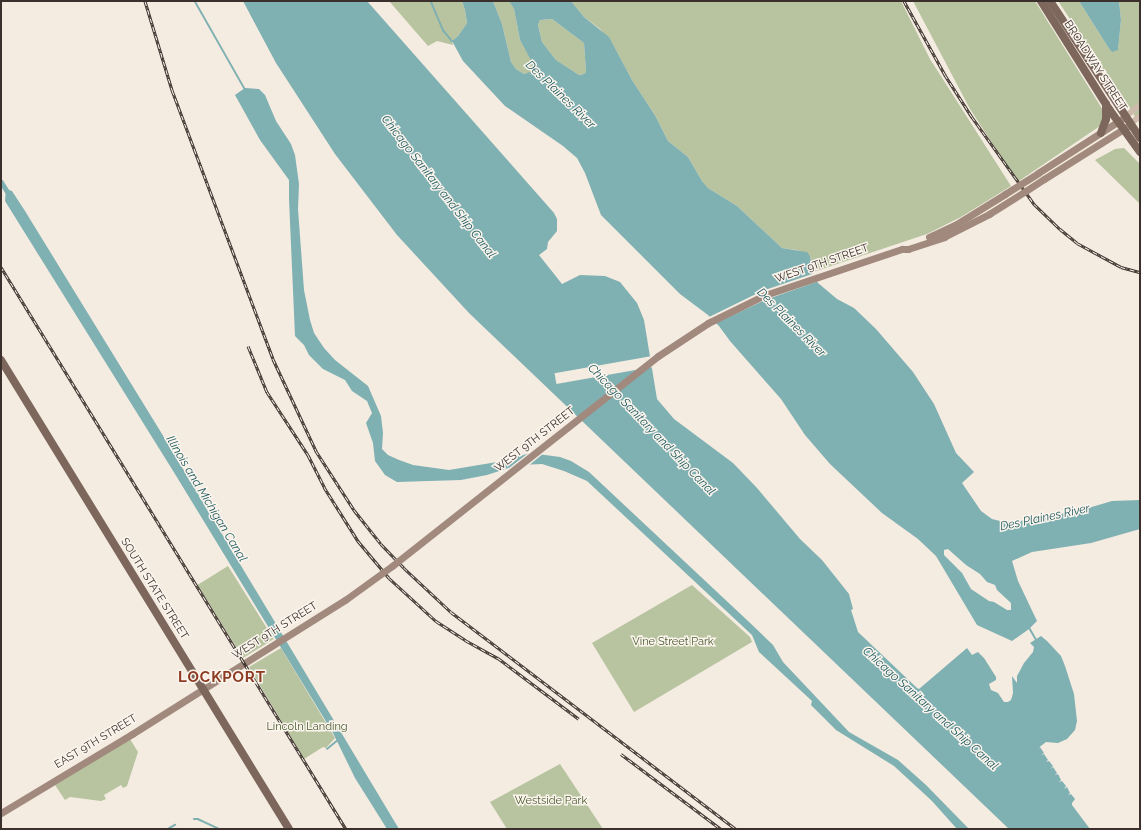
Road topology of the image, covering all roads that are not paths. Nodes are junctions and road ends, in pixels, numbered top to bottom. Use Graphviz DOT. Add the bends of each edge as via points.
graph roads {
  1 [pos="1041,1"];
  2 [pos="1050,1"];
  3 [pos="1106,103"];
  4 [pos="1140,106"];
  5 [pos="1140,116"];
  6 [pos="1124,123"];
  7 [pos="1101,133"];
  8 [pos="1140,138"];
  9 [pos="1140,152"];
  10 [pos="902,249"];
  11 [pos="1,360"];
  12 [pos="202,690"];
  13 [pos="1,813"];
  14 [pos="289,829"];
  1 -- 3 [label="main road, BROADWAY STREET"];
  2 -- 6 [label="main road, BROADWAY STREET"];
  3 -- 6 [label="main road, BROADWAY STREET"];
  3 -- 7 [label="main road"];
  4 -- 6 [label="street"];
  5 -- 6 [label="street"];
  6 -- 7 [label="main road, WEST 9TH STREET"];
  6 -- 8 [label="main road"];
  6 -- 9 [label="main road"];
  6 -- 10 [label="main road, WEST 9TH STREET, bridge" via="1011,201 944,237"];
  7 -- 10 [label="main road, WEST 9TH STREET, bridge" via="955,225"];
  10 -- 12 [label="main road, WEST 9TH STREET, bridge" via="765,295 702,326 658,356 345,600"];
  11 -- 12 [label="main road, SOUTH STATE STREET"];
  12 -- 13 [label="main road, EAST 9TH STREET"];
  12 -- 14 [label="main road, SOUTH STATE STREET"];
}
